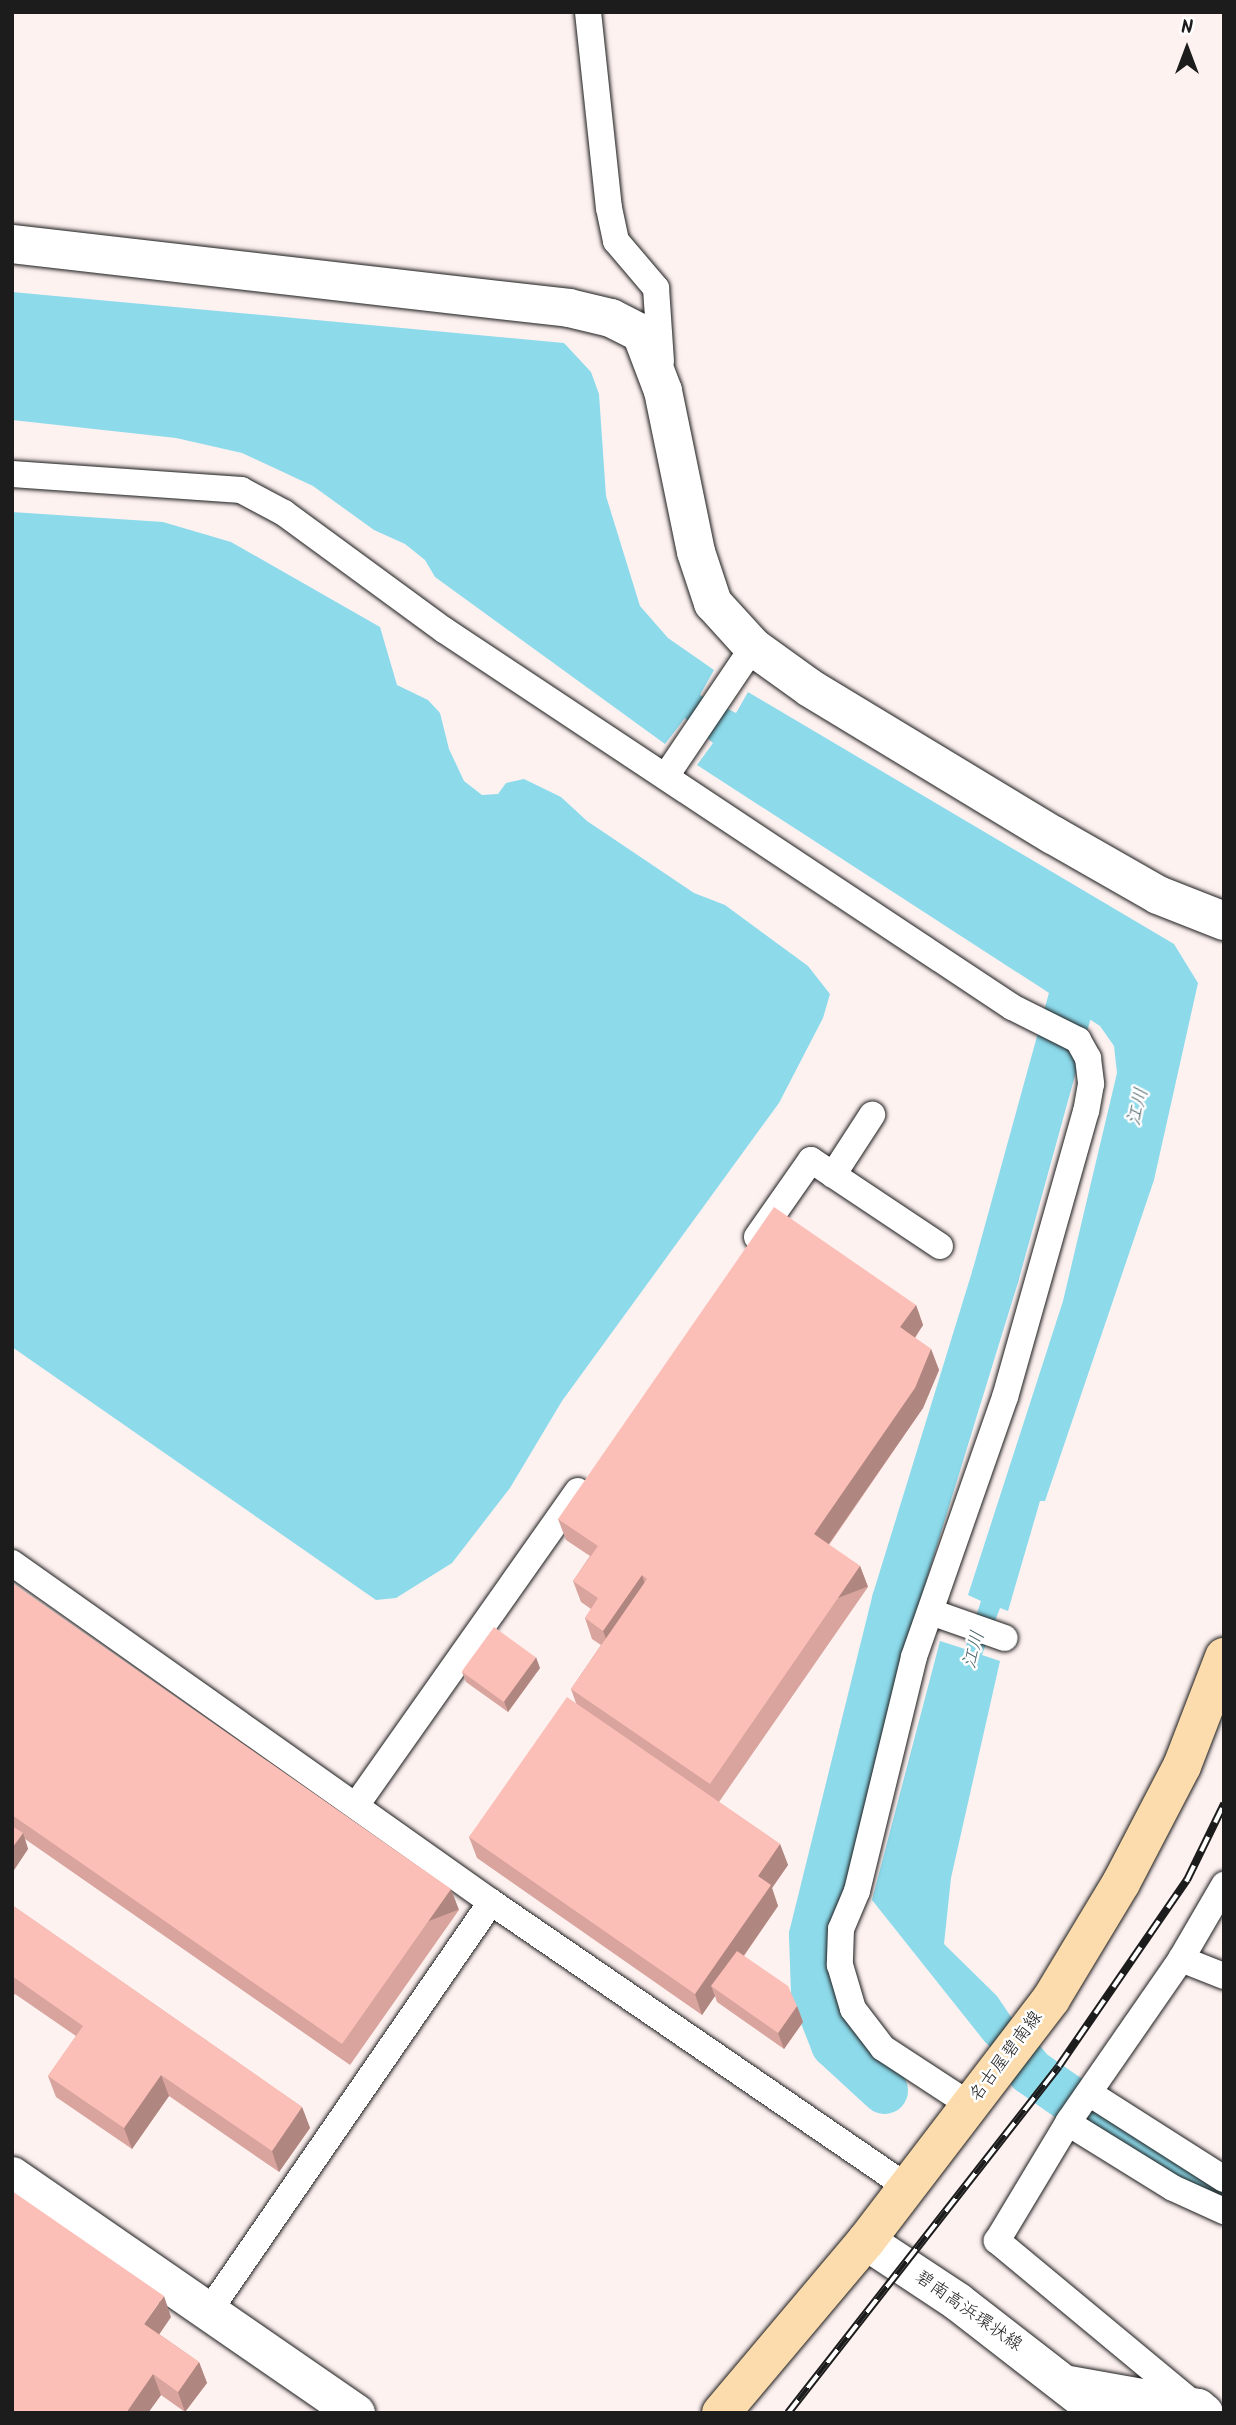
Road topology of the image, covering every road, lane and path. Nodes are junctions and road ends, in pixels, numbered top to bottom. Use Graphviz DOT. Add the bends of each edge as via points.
graph roads {
  1 [pos="587,12"];
  2 [pos="12,244"];
  3 [pos="663,391"];
  4 [pos="12,474"];
  5 [pos="747,659"];
  6 [pos="672,768"];
  7 [pos="1224,921"];
  8 [pos="872,1115"];
  9 [pos="833,1175"];
  10 [pos="940,1247"];
  11 [pos="740,1262"];
  12 [pos="596,1465"];
  13 [pos="12,1563"];
  14 [pos="933,1613"];
  15 [pos="1005,1638"];
  16 [pos="1224,1657"];
  17 [pos="357,1804"];
  18 [pos="1224,1885"];
  19 [pos="491,1902"];
  20 [pos="1181,1959"];
  21 [pos="1224,1976"];
  22 [pos="1088,2094"];
  23 [pos="971,2104"];
  24 [pos="1068,2122"];
  25 [pos="12,2176"];
  26 [pos="1224,2179"];
  27 [pos="907,2187"];
  28 [pos="1224,2211"];
  29 [pos="866,2241"];
  30 [pos="209,2311"];
  31 [pos="1069,2385"];
  32 [pos="1201,2410"];
  33 [pos="1097,2412"];
  34 [pos="356,2413"];
  35 [pos="721,2413"];
  1 -- 3 [label="street" via="609,208 616,241 656,288"];
  2 -- 3 [label="street" via="569,308 611,318 641,333"];
  3 -- 5 [label="street" via="696,552 713,603"];
  4 -- 6 [label="street" via="241,490 284,513 444,631"];
  5 -- 6 [label="street"];
  5 -- 7 [label="street" via="810,688 1158,895"];
  6 -- 14 [label="street" via="1012,1007 1078,1040 1088,1058 1091,1084 1086,1111 1005,1397"];
  8 -- 9 [label="street"];
  9 -- 10 [label="street"];
  9 -- 11 [label="street" via="811,1160"];
  12 -- 17 [label="street"];
  13 -- 17 [label="street"];
  14 -- 15 [label="street"];
  14 -- 23 [label="street" via="914,1657 857,1891 841,1930 840,1965 853,2009 883,2048"];
  16 -- 23 [label="main road, 名古屋碧南線" via="1182,1766 1121,1883 1051,1999"];
  17 -- 19 [label="street"];
  18 -- 20 [label="street"];
  19 -- 27 [label="street"];
  19 -- 30 [label="street"];
  20 -- 21 [label="street"];
  20 -- 22 [label="street"];
  22 -- 24 [label="street"];
  22 -- 26 [label="street"];
  23 -- 27 [label="main road, 名古屋碧南線"];
  24 -- 28 [label="street" via="1173,2188"];
  24 -- 32 [label="street" via="997,2241"];
  25 -- 30 [label="street"];
  27 -- 29 [label="main road, 名古屋碧南線"];
  29 -- 31 [label="street, 碧南高浜環状線"];
  29 -- 35 [label="main road, 名古屋碧南線"];
  30 -- 34 [label="street"];
  31 -- 32 [label="street, 碧南高浜環状線"];
  31 -- 33 [label="street, 碧南高浜環状線"];
}
